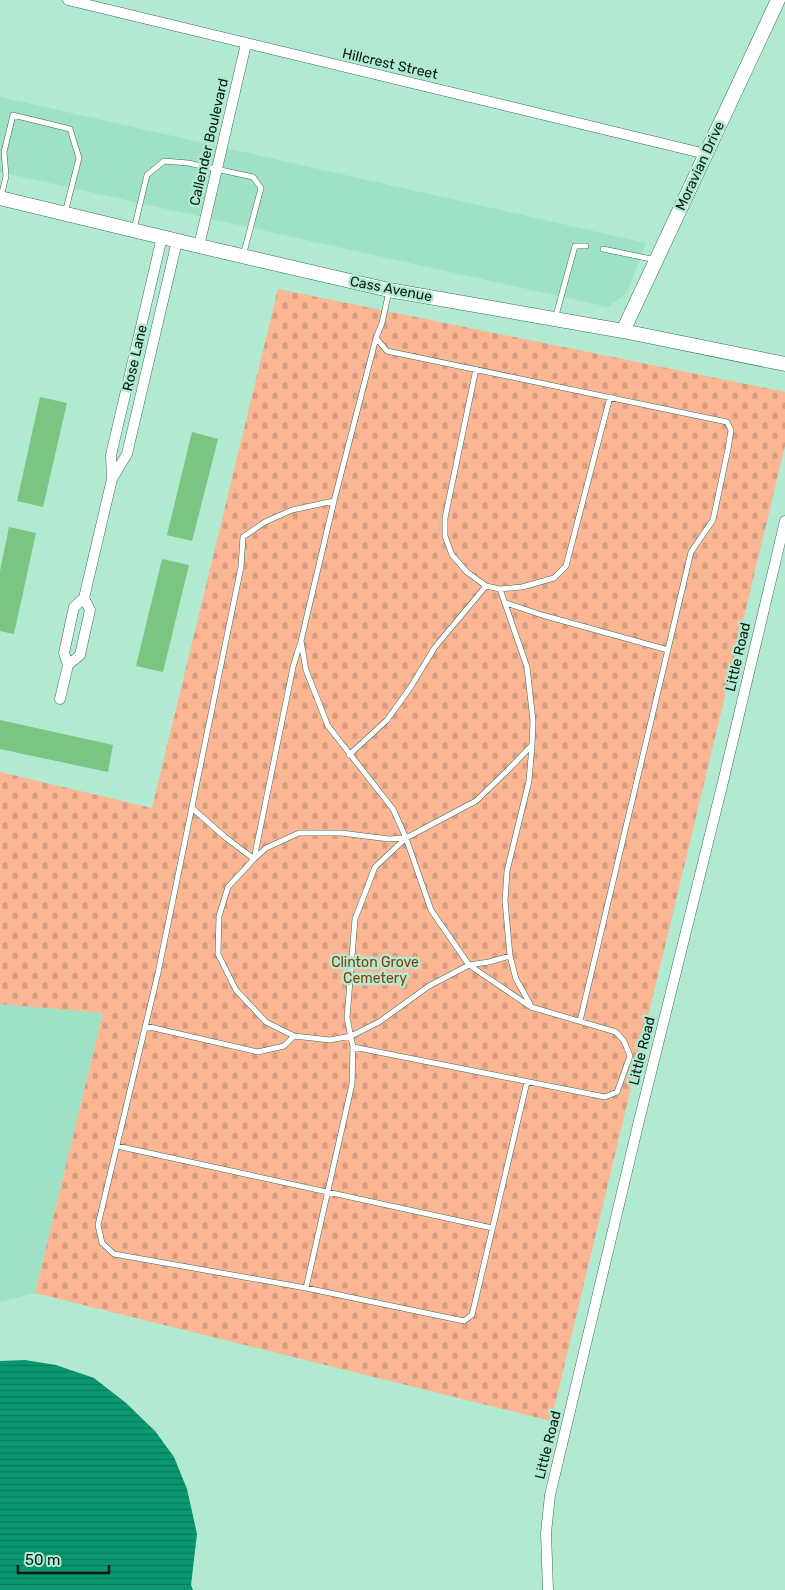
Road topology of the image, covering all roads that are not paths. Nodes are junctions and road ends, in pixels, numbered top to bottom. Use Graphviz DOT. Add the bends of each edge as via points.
graph roads {
  1 [pos="68,0"];
  2 [pos="778,0"];
  3 [pos="246,44"];
  4 [pos="706,154"];
  5 [pos="218,169"];
  6 [pos="0,198"];
  7 [pos="64,214"];
  8 [pos="134,229"];
  9 [pos="162,237"];
  10 [pos="177,241"];
  11 [pos="200,246"];
  12 [pos="586,246"];
  13 [pos="603,249"];
  14 [pos="243,256"];
  15 [pos="656,260"];
  16 [pos="389,290"];
  17 [pos="555,319"];
  18 [pos="623,331"];
  19 [pos="376,338"];
  20 [pos="785,364"];
  21 [pos="476,369"];
  22 [pos="610,398"];
  23 [pos="112,479"];
  24 [pos="334,501"];
  25 [pos="785,521"];
  26 [pos="486,586"];
  27 [pos="500,589"];
  28 [pos="84,598"];
  29 [pos="506,603"];
  30 [pos="301,642"];
  31 [pos="668,650"];
  32 [pos="68,665"];
  33 [pos="60,698"];
  34 [pos="532,745"];
  35 [pos="349,755"];
  36 [pos="192,808"];
  37 [pos="406,838"];
  38 [pos="254,858"];
  39 [pos="510,956"];
  40 [pos="469,965"];
  41 [pos="531,1007"];
  42 [pos="580,1021"];
  43 [pos="145,1026"];
  44 [pos="294,1036"];
  45 [pos="351,1036"];
  46 [pos="353,1047"];
  47 [pos="527,1082"];
  48 [pos="117,1146"];
  49 [pos="328,1191"];
  50 [pos="492,1228"];
  51 [pos="306,1288"];
  52 [pos="548,1590"];
  1 -- 3 [label="street, Hillcrest Street"];
  2 -- 4 [label="main road, Moravian Drive"];
  3 -- 4 [label="street, Hillcrest Street"];
  3 -- 5 [label="street, Callender Boulevard"];
  4 -- 15 [label="main road, Moravian Drive"];
  5 -- 8 [label="lane" via="164,161 147,175"];
  5 -- 11 [label="street, Callender Boulevard"];
  5 -- 14 [label="lane" via="253,177 261,188"];
  6 -- 7 [label="main road, Cass Avenue"];
  6 -- 7 [label="lane" via="6,176 4,152 13,114 70,128 80,158"];
  7 -- 8 [label="main road, Cass Avenue"];
  8 -- 9 [label="main road, Cass Avenue"];
  9 -- 10 [label="main road, Cass Avenue"];
  9 -- 23 [label="street, Rose Lane" via="111,455"];
  10 -- 11 [label="main road, Cass Avenue"];
  10 -- 23 [label="street, Rose Lane" via="127,454"];
  11 -- 14 [label="main road, Cass Avenue"];
  12 -- 17 [label="lane" via="575,246"];
  13 -- 15 [label="lane"];
  14 -- 16 [label="main road, Cass Avenue"];
  15 -- 18 [label="main road, Moravian Drive"];
  16 -- 17 [label="main road, Cass Avenue"];
  16 -- 19 [label="lane"];
  17 -- 18 [label="main road, Cass Avenue"];
  18 -- 20 [label="main road, Cass Avenue"];
  19 -- 21 [label="lane" via="387,351"];
  19 -- 24 [label="lane"];
  21 -- 22 [label="lane"];
  21 -- 26 [label="lane" via="445,518 445,536 452,555"];
  22 -- 27 [label="lane" via="566,566 554,578"];
  22 -- 31 [label="lane" via="727,422 731,430 713,520 691,552"];
  23 -- 28 [label="street, Rose Lane"];
  24 -- 30 [label="lane"];
  24 -- 36 [label="lane" via="292,510 265,522 243,537 241,567"];
  25 -- 52 [label="street, Little Road" via="550,1495 546,1533"];
  26 -- 27 [label="lane"];
  26 -- 35 [label="lane" via="435,648 387,720"];
  27 -- 29 [label="lane"];
  28 -- 32 [label="street, Rose Lane" via="74,607 64,653"];
  28 -- 32 [label="street, Rose Lane" via="90,610 80,655"];
  29 -- 31 [label="lane"];
  29 -- 34 [label="lane" via="527,667 533,721"];
  30 -- 35 [label="lane" via="306,670 328,726"];
  30 -- 38 [label="lane" via="293,667"];
  31 -- 42 [label="lane"];
  32 -- 33 [label="street, Rose Lane"];
  34 -- 37 [label="lane" via="476,801"];
  34 -- 39 [label="lane" via="529,781 507,871 505,901"];
  35 -- 37 [label="lane" via="392,809"];
  36 -- 38 [label="lane"];
  36 -- 43 [label="lane"];
  37 -- 38 [label="lane" via="299,833 266,848"];
  37 -- 40 [label="lane" via="431,910"];
  37 -- 45 [label="lane" via="375,867 355,919 347,1018"];
  38 -- 44 [label="lane" via="228,887 219,916 218,954 236,990 266,1022"];
  39 -- 40 [label="lane"];
  39 -- 41 [label="lane" via="516,979"];
  40 -- 41 [label="lane"];
  40 -- 45 [label="lane" via="429,986 379,1022"];
  41 -- 42 [label="lane"];
  42 -- 47 [label="lane" via="616,1032 624,1041 630,1056 617,1092 605,1097"];
  43 -- 44 [label="lane" via="258,1052 284,1046"];
  43 -- 48 [label="lane"];
  44 -- 45 [label="lane" via="330,1040"];
  45 -- 46 [label="lane"];
  46 -- 47 [label="lane"];
  46 -- 49 [label="lane" via="352,1084"];
  47 -- 50 [label="lane"];
  48 -- 49 [label="lane"];
  48 -- 51 [label="lane" via="98,1226 102,1243 114,1254"];
  49 -- 50 [label="lane"];
  49 -- 51 [label="lane"];
  50 -- 51 [label="lane" via="472,1315 464,1321"];
}
